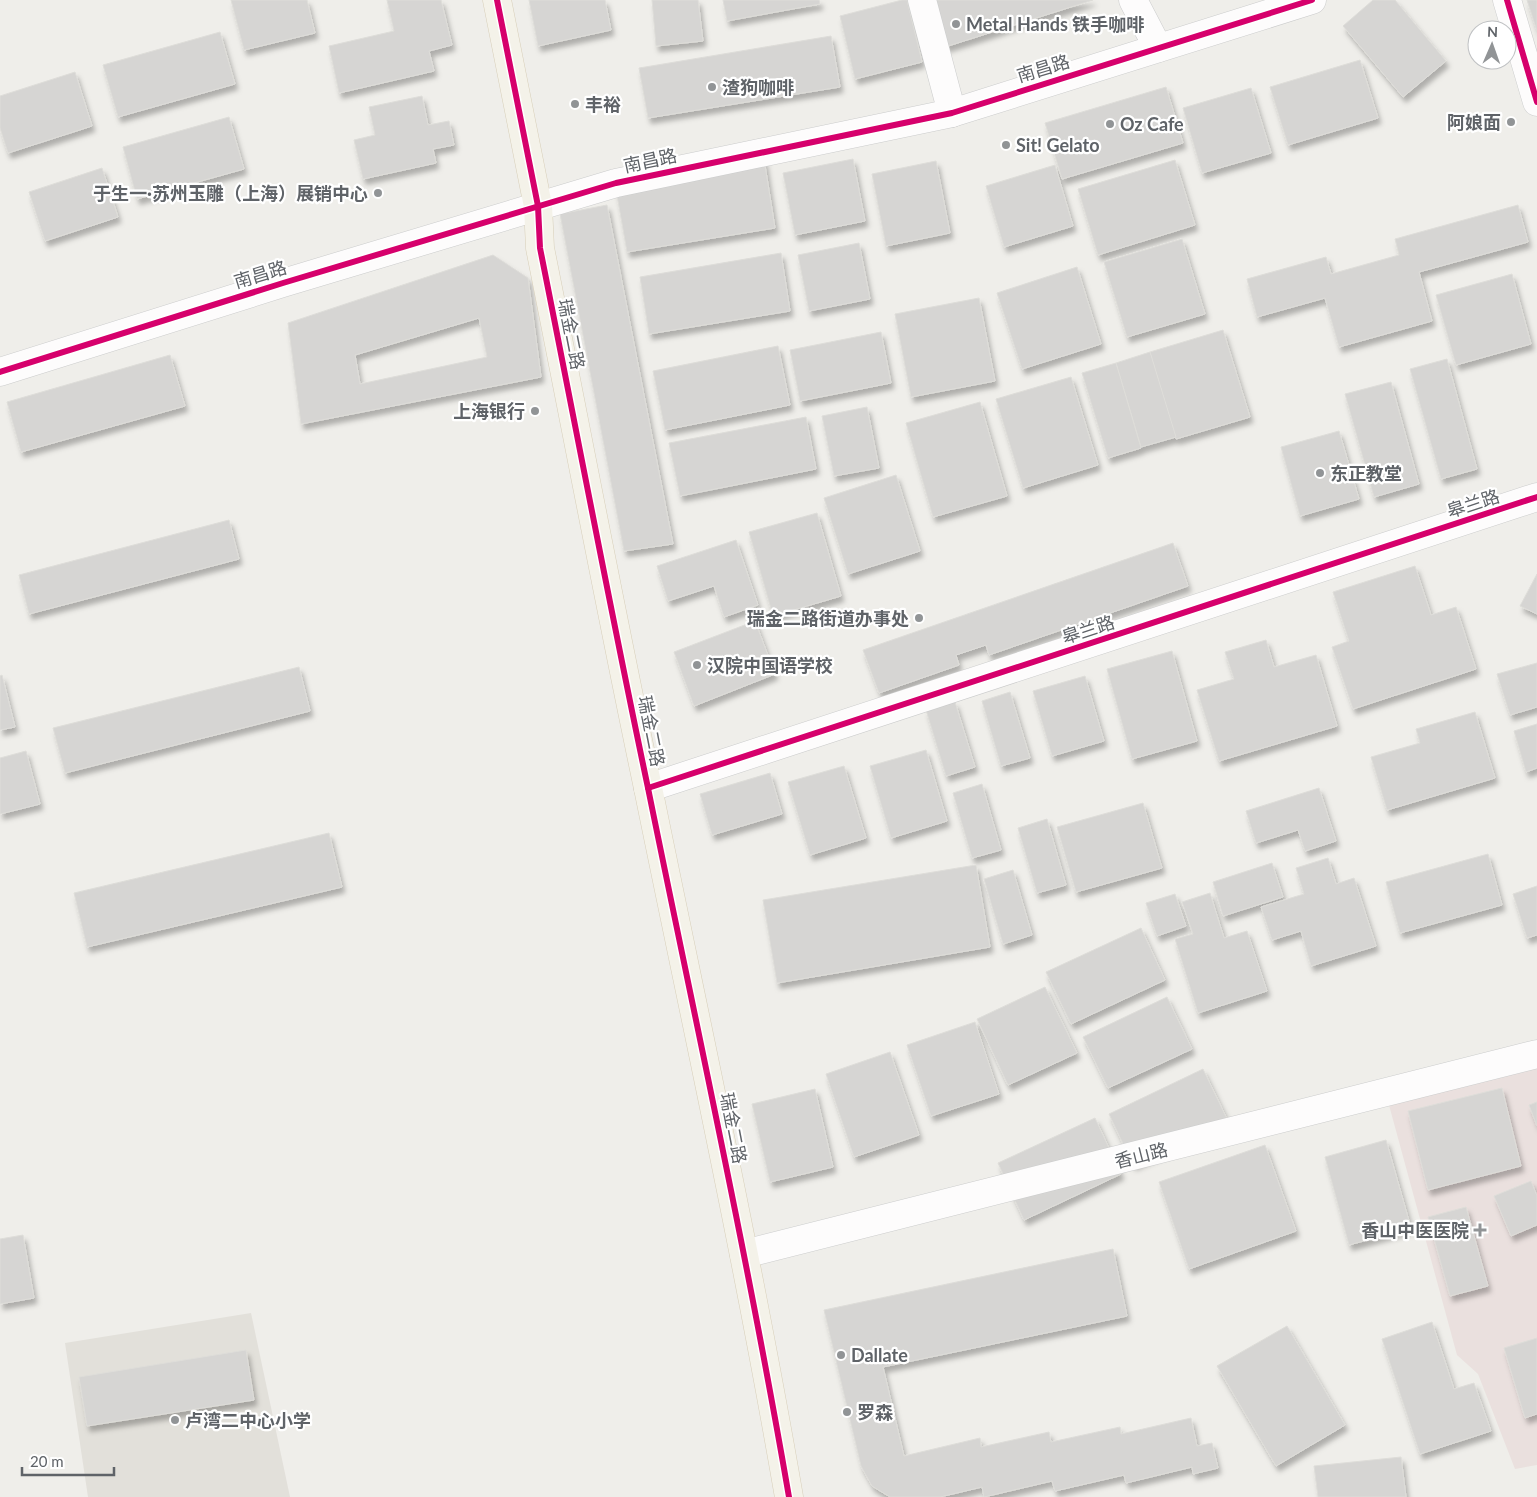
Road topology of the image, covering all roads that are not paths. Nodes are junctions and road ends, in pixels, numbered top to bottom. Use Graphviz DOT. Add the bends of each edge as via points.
graph roads {
  1 [pos="497,0"];
  2 [pos="922,0"];
  3 [pos="1133,0"];
  4 [pos="1312,0"];
  5 [pos="1507,0"];
  6 [pos="1522,0"];
  7 [pos="1158,48"];
  8 [pos="1537,51"];
  9 [pos="1537,102"];
  10 [pos="952,112"];
  11 [pos="538,206"];
  12 [pos="0,372"];
  13 [pos="1537,497"];
  14 [pos="648,788"];
  15 [pos="1537,1054"];
  16 [pos="744,1254"];
  17 [pos="789,1497"];
  1 -- 11 [label="main road, 瑞金二路"];
  2 -- 10 [label="street"];
  3 -- 7 [label="street"];
  4 -- 7 [label="street, 南昌路"];
  5 -- 9 [label="street"];
  6 -- 8 [label="street"];
  7 -- 10 [label="street, 南昌路"];
  10 -- 11 [label="street, 南昌路" via="616,183"];
  11 -- 12 [label="street, 南昌路"];
  11 -- 14 [label="main road, 瑞金二路" via="540,248"];
  13 -- 14 [label="street, 皋兰路"];
  14 -- 16 [label="main road, 瑞金二路"];
  15 -- 16 [label="street, 香山路"];
  16 -- 17 [label="main road, 瑞金二路"];
}
